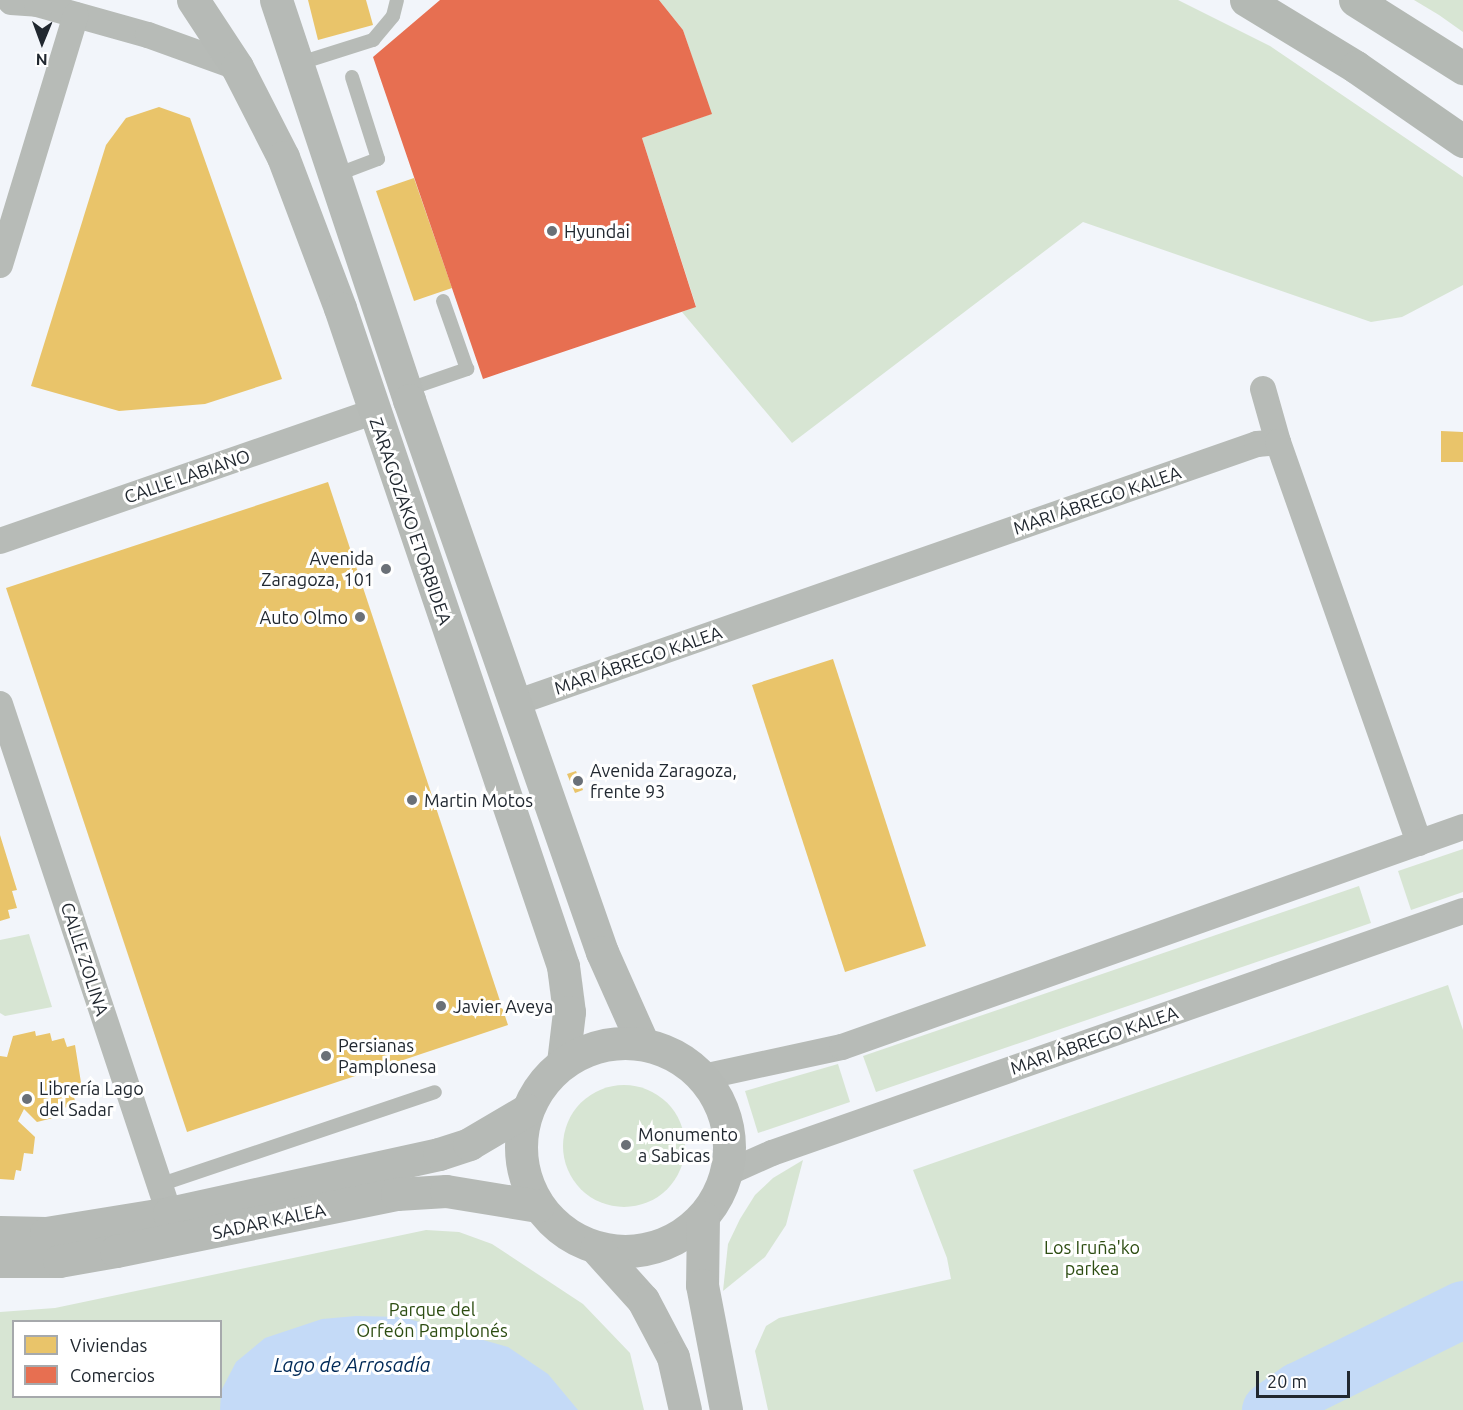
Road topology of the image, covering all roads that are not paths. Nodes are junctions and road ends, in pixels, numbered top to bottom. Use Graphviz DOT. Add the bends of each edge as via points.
graph roads {
  1 [pos="193,0"];
  2 [pos="276,0"];
  3 [pos="397,0"];
  4 [pos="1246,0"];
  5 [pos="1355,0"];
  6 [pos="22,3"];
  7 [pos="76,15"];
  8 [pos="295,64"];
  9 [pos="237,67"];
  10 [pos="1463,68"];
  11 [pos="352,77"];
  12 [pos="1463,141"];
  13 [pos="333,176"];
  14 [pos="0,265"];
  15 [pos="443,301"];
  16 [pos="1263,389"];
  17 [pos="406,390"];
  18 [pos="373,411"];
  19 [pos="1278,442"];
  20 [pos="0,541"];
  21 [pos="515,703"];
  22 [pos="0,704"];
  23 [pos="1463,827"];
  24 [pos="1419,843"];
  25 [pos="1463,911"];
  26 [pos="643,1044"];
  27 [pos="563,1062"];
  28 [pos="703,1077"];
  29 [pos="435,1092"];
  30 [pos="527,1110"];
  31 [pos="727,1173"];
  32 [pos="164,1199"];
  33 [pos="538,1206"];
  34 [pos="704,1217"];
  35 [pos="0,1232"];
  36 [pos="596,1248"];
  37 [pos="0,1261"];
  38 [pos="686,1410"];
  39 [pos="726,1410"];
  1 -- 9 [label="main road, ZARAGOZAKO ETORBIDEA"];
  2 -- 8 [label="main road, ZARAGOZAKO ETORBIDEA"];
  3 -- 8 [label="lane" via="393,16 373,40"];
  4 -- 12 [label="highway" via="1356,67"];
  5 -- 10 [label="highway"];
  6 -- 7 [label="street"];
  7 -- 9 [label="street" via="148,35"];
  7 -- 14 [label="street"];
  8 -- 13 [label="main road, ZARAGOZAKO ETORBIDEA"];
  9 -- 18 [label="main road, ZARAGOZAKO ETORBIDEA" via="283,157 340,308"];
  11 -- 13 [label="lane" via="378,159"];
  13 -- 17 [label="main road, ZARAGOZAKO ETORBIDEA"];
  15 -- 17 [label="lane" via="467,369"];
  16 -- 19 [label="street"];
  17 -- 21 [label="main road, ZARAGOZAKO ETORBIDEA"];
  18 -- 20 [label="street, CALLE LABIANO"];
  18 -- 27 [label="main road, ZARAGOZAKO ETORBIDEA" via="563,966 569,1012"];
  19 -- 21 [label="street, MARI ÁBREGO KALEA" via="1257,444"];
  19 -- 24 [label="street"];
  21 -- 26 [label="main road, ZARAGOZAKO ETORBIDEA" via="602,952"];
  22 -- 32 [label="street, CALLE ZOLINA"];
  23 -- 24 [label="street"];
  24 -- 28 [label="street" via="842,1047"];
  25 -- 31 [label="street, MARI ÁBREGO KALEA" via="772,1153"];
  26 -- 27 [label="main road" via="605,1045"];
  26 -- 28 [label="main road" via="675,1055"];
  27 -- 30 [label="main road" via="541,1083"];
  28 -- 31 [label="main road" via="722,1106 730,1139"];
  29 -- 32 [label="lane"];
  30 -- 32 [label="main road, SADAR KALEA" via="470,1144 439,1154"];
  30 -- 33 [label="main road" via="520,1143 522,1165"];
  31 -- 34 [label="main road"];
  32 -- 35 [label="main road, SADAR KALEA" via="46,1233"];
  33 -- 36 [label="main road" via="563,1232"];
  33 -- 37 [label="main road, SADAR KALEA" via="446,1191 397,1194 59,1261"];
  34 -- 36 [label="main road" via="681,1236 654,1248 625,1252"];
  34 -- 39 [label="main road" via="702,1286"];
  36 -- 38 [label="main road" via="643,1300 673,1357"];
}
